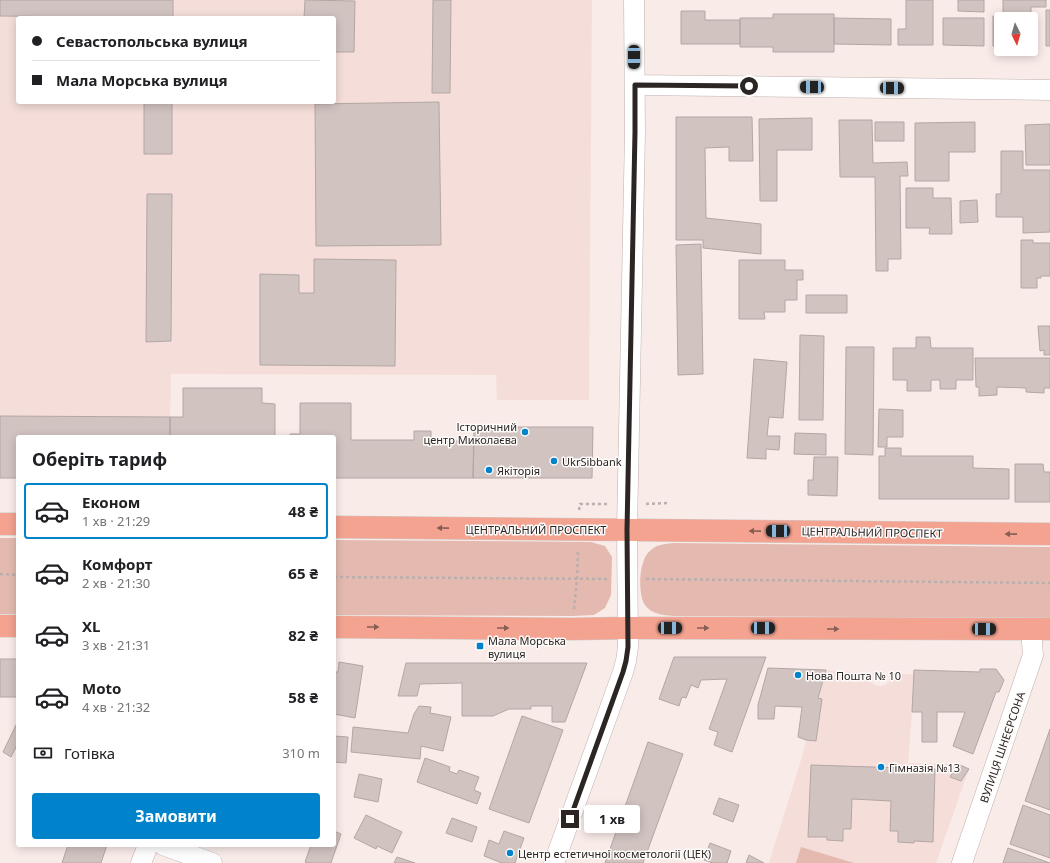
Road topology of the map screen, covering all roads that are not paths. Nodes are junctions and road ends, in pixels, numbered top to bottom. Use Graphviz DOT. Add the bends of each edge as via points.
graph roads {
  1 [pos="634,0"];
  2 [pos="635,85"];
  3 [pos="1050,90"];
  4 [pos="0,524"];
  5 [pos="16,524"];
  6 [pos="336,527"];
  7 [pos="627,530"];
  8 [pos="1050,534"];
  9 [pos="0,626"];
  10 [pos="16,626"];
  11 [pos="336,627"];
  12 [pos="628,628"];
  13 [pos="1041,629"];
  14 [pos="147,847"];
  15 [pos="168,847"];
  16 [pos="141,863"];
  17 [pos="212,863"];
  18 [pos="554,863"];
  19 [pos="962,863"];
  1 -- 2 [label="street"];
  2 -- 3 [label="street"];
  2 -- 7 [label="street"];
  4 -- 5 [label="main road"];
  7 -- 6 [label="main road, ЦЕНТРАЛЬНИЙ ПРОСПЕКТ, one-way"];
  8 -- 7 [label="main road, ЦЕНТРАЛЬНИЙ ПРОСПЕКТ, one-way"];
  7 -- 12 [label="street"];
  9 -- 10 [label="main road"];
  11 -- 12 [label="main road, one-way"];
  12 -- 13 [label="main road, one-way"];
  12 -- 18 [label="street" via="628,647 623,672"];
  13 -- 19 [label="street, ВУЛИЦЯ ШНЕЄРСОНА"];
  14 -- 16 [label="street"];
  15 -- 17 [label="street"];
}
